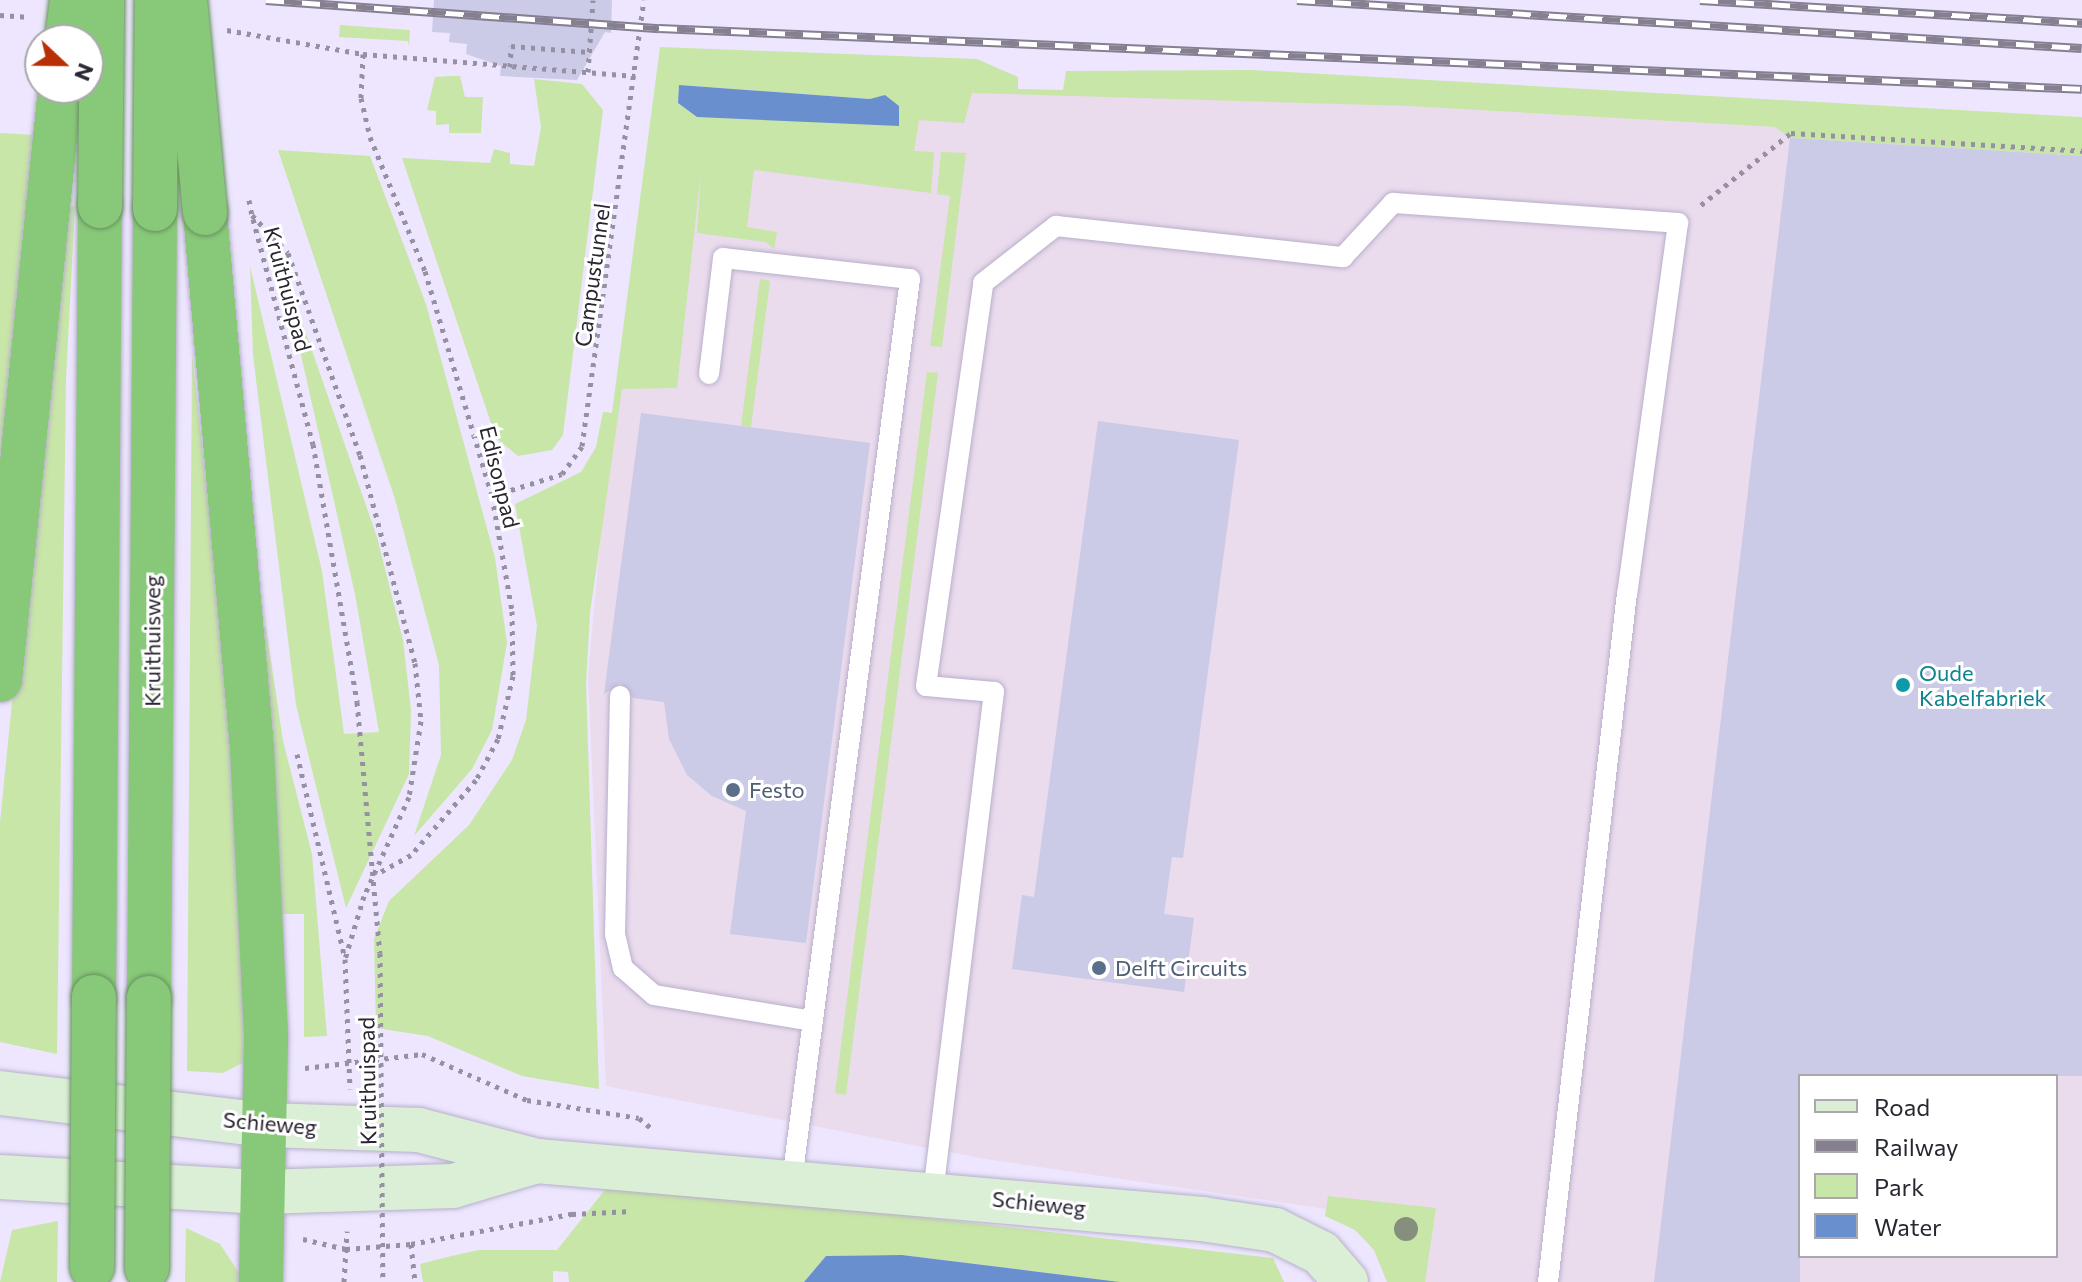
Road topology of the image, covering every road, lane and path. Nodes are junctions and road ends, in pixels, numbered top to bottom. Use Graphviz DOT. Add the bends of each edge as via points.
graph roads {
  1 [pos="72,0"];
  2 [pos="102,0"];
  3 [pos="157,0"];
  4 [pos="185,0"];
  5 [pos="593,0"];
  6 [pos="644,0"];
  7 [pos="69,24"];
  8 [pos="589,52"];
  9 [pos="510,67"];
  10 [pos="588,72"];
  11 [pos="635,76"];
  12 [pos="58,104"];
  13 [pos="2082,151"];
  14 [pos="1678,223"];
  15 [pos="709,374"];
  16 [pos="492,496"];
  17 [pos="0,680"];
  18 [pos="620,696"];
  19 [pos="378,874"];
  20 [pos="813,1021"];
  21 [pos="0,1093"];
  22 [pos="266,1125"];
  23 [pos="663,1137"];
  24 [pos="537,1161"];
  25 [pos="0,1177"];
  26 [pos="792,1180"];
  27 [pos="263,1192"];
  28 [pos="933,1193"];
  29 [pos="638,1208"];
  30 [pos="411,1244"];
  31 [pos="92,1275"];
  32 [pos="146,1275"];
  33 [pos="261,1282"];
  34 [pos="344,1282"];
  35 [pos="383,1282"];
  36 [pos="415,1282"];
  37 [pos="1346,1282"];
  38 [pos="1548,1282"];
  1 -- 7 [label="highway, bridge"];
  2 -- 31 [label="highway, bridge"];
  3 -- 32 [label="highway, Kruithuisweg, bridge"];
  4 -- 22 [label="highway, bridge" via="252,748"];
  5 -- 8 [label="path"];
  6 -- 11 [label="path, Campustunnel"];
  8 -- 9 [label="path" via="511,46"];
  8 -- 10 [label="path"];
  9 -- 10 [label="path"];
  9 -- 16 [label="path, Edisonpad" via="363,54 361,98 370,137 425,271"];
  10 -- 11 [label="path"];
  11 -- 16 [label="path, Campustunnel" via="582,446 562,474"];
  12 -- 17 [label="highway"];
  13 -- 14 [label="path" via="1791,133"];
  14 -- 28 [label="lane" via="1393,203 1343,257 1056,226 983,283 926,686 994,692"];
  14 -- 38 [label="lane" via="1627,593"];
  15 -- 20 [label="lane" via="723,258 910,279"];
  16 -- 19 [label="path, Edisonpad" via="512,611 509,708 476,780 443,822 411,855"];
  18 -- 20 [label="lane" via="615,934 623,968 643,990 662,998"];
  19 -- 23 [label="path, Kruithuispad" via="364,896 345,959 351,1059 422,1054 501,1091 639,1118"];
  19 -- 35 [label="path, Kruithuispad, bridge" via="419,759 415,663 360,455 288,253 252,215 313,444 357,702 380,953"];
  20 -- 26 [label="lane"];
  21 -- 22 [label="street, Schieweg"];
  22 -- 24 [label="street, Schieweg" via="419,1130"];
  22 -- 27 [label="highway"];
  24 -- 26 [label="street, Schieweg"];
  24 -- 27 [label="street, Schieweg" via="453,1186"];
  25 -- 27 [label="street, Schieweg"];
  26 -- 28 [label="street, Schieweg"];
  27 -- 33 [label="highway"];
  28 -- 37 [label="street, Schieweg" via="1275,1230 1321,1253"];
  29 -- 30 [label="path" via="572,1214"];
  30 -- 34 [label="path" via="346,1249"];
  30 -- 36 [label="path"];
}
